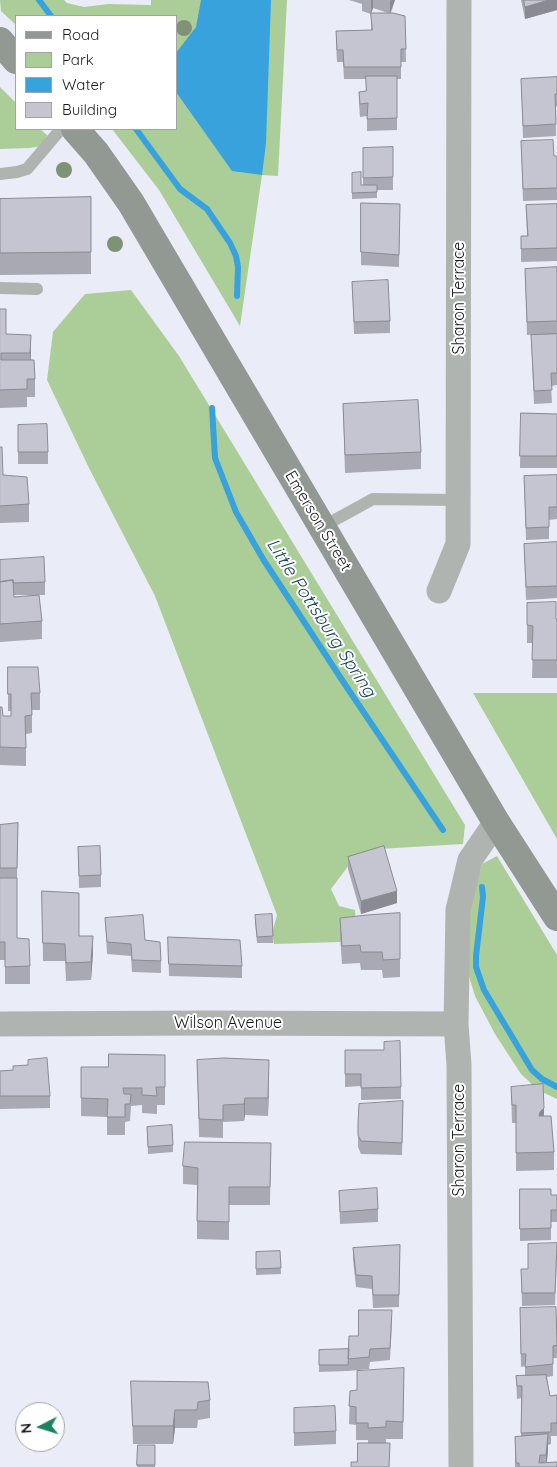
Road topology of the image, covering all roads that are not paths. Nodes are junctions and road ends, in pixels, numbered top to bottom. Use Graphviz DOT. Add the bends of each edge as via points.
graph roads {
  1 [pos="459,0"];
  2 [pos="0,41"];
  3 [pos="15,59"];
  4 [pos="60,130"];
  5 [pos="76,130"];
  6 [pos="0,174"];
  7 [pos="0,288"];
  8 [pos="37,290"];
  9 [pos="458,500"];
  10 [pos="322,528"];
  11 [pos="439,591"];
  12 [pos="496,822"];
  13 [pos="557,917"];
  14 [pos="0,1024"];
  15 [pos="456,1024"];
  16 [pos="461,1467"];
  1 -- 9 [label="street, Sharon Terrace"];
  2 -- 3 [label="main road"];
  4 -- 6 [label="lane" via="28,170"];
  5 -- 10 [label="main road, Emerson Street" via="131,203"];
  7 -- 8 [label="lane"];
  9 -- 10 [label="lane" via="373,499"];
  9 -- 11 [label="street, Sharon Terrace" via="458,544"];
  10 -- 12 [label="main road, Emerson Street"];
  12 -- 13 [label="main road, Emerson Street"];
  12 -- 15 [label="street, Sharon Terrace" via="470,860 458,910"];
  14 -- 15 [label="street, Wilson Avenue"];
  15 -- 16 [label="street, Sharon Terrace"];
}
